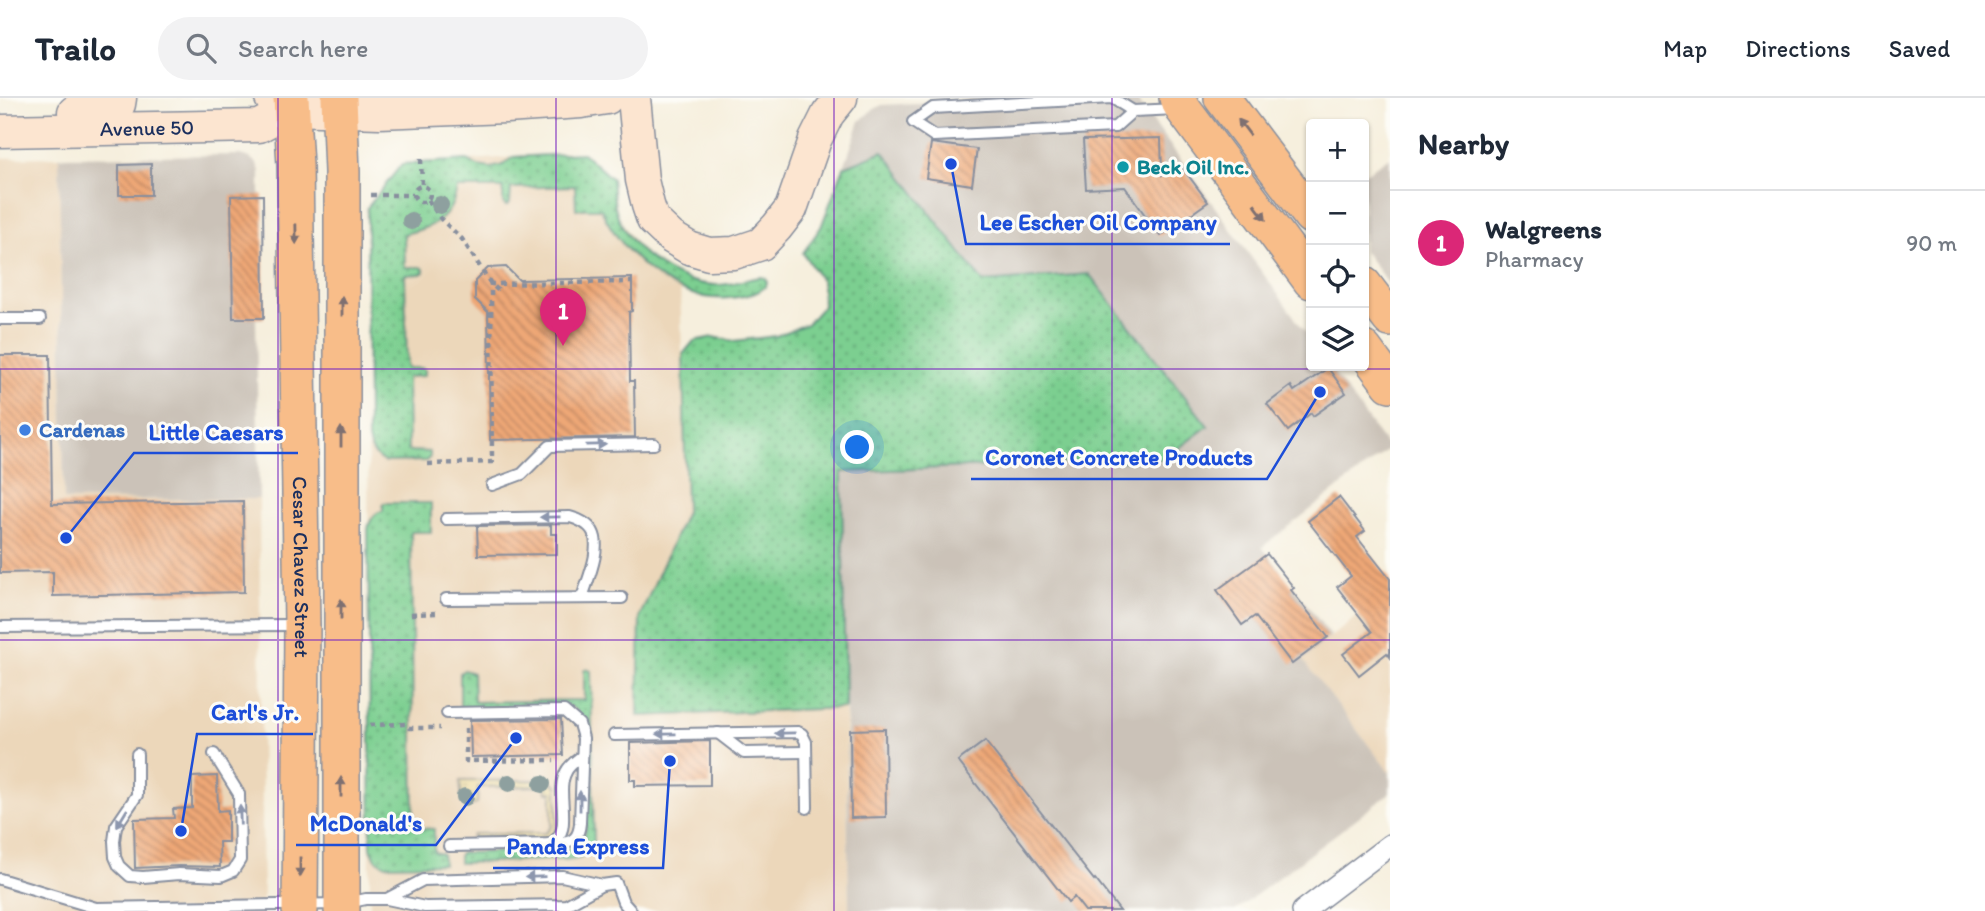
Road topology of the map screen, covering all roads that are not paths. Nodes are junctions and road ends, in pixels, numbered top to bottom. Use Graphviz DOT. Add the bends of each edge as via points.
graph roads {
  1 [pos="120,98"];
  2 [pos="607,98"];
  3 [pos="634,98"];
  4 [pos="841,98"];
  5 [pos="1222,98"];
  6 [pos="284,102"];
  7 [pos="1180,103"];
  8 [pos="339,104"];
  9 [pos="1133,111"];
  10 [pos="36,130"];
  11 [pos="0,131"];
  12 [pos="1306,209"];
  13 [pos="1306,274"];
  14 [pos="1369,292"];
  15 [pos="0,319"];
  16 [pos="40,319"];
  17 [pos="1390,319"];
  18 [pos="1369,356"];
  19 [pos="1390,384"];
  20 [pos="654,444"];
  21 [pos="492,485"];
  22 [pos="446,519"];
  23 [pos="582,598"];
  24 [pos="622,598"];
  25 [pos="446,599"];
  26 [pos="302,625"];
  27 [pos="0,627"];
  28 [pos="447,713"];
  29 [pos="718,733"];
  30 [pos="614,735"];
  31 [pos="806,752"];
  32 [pos="137,754"];
  33 [pos="214,754"];
  34 [pos="582,756"];
  35 [pos="807,808"];
  36 [pos="546,845"];
  37 [pos="1390,845"];
  38 [pos="449,846"];
  39 [pos="0,880"];
  40 [pos="602,885"];
  41 [pos="387,899"];
  42 [pos="300,908"];
  43 [pos="342,908"];
  44 [pos="631,911"];
  45 [pos="1303,911"];
  1 -- 10 [label="main road" via="111,111 44,115"];
  2 -- 8 [label="main road" via="379,112"];
  3 -- 4 [label="main road" via="642,180 653,220 689,248 709,254 734,253 761,244 777,227 791,209 816,140"];
  12 -- 5 [label="main road, one-way"];
  6 -- 8 [label="main road"];
  6 -- 10 [label="main road, Avenue 50" via="259,126"];
  6 -- 26 [label="main road, Cesar Chavez Street, one-way" via="295,165"];
  7 -- 9 [label="lane"];
  7 -- 13 [label="main road, one-way"];
  43 -- 8 [label="main road, Cesar Chavez Street, one-way"];
  9 -- 9 [label="lane" via="1112,98 933,108 913,122 934,136 956,135 1115,127"];
  10 -- 11 [label="main road, Avenue 50"];
  14 -- 17 [label="main road"];
  15 -- 16 [label="lane"];
  18 -- 19 [label="main road"];
  21 -- 20 [label="lane, one-way" via="522,474 550,446"];
  23 -- 22 [label="lane, one-way" via="596,552 593,532 580,520"];
  23 -- 24 [label="lane"];
  23 -- 25 [label="lane"];
  26 -- 27 [label="lane"];
  26 -- 42 [label="main road, Cesar Chavez Street, one-way"];
  28 -- 34 [label="lane" via="564,711 579,724"];
  29 -- 30 [label="lane, one-way"];
  29 -- 31 [label="lane" via="744,753"];
  31 -- 29 [label="lane, one-way" via="805,737 798,733"];
  31 -- 35 [label="lane"];
  32 -- 33 [label="lane, one-way" via="137,795 116,826 114,841 119,866 130,876 143,877 221,876 233,872 240,860 239,794"];
  34 -- 36 [label="lane" via="566,771 563,782 562,832 557,841"];
  36 -- 34 [label="lane, one-way" via="569,843 579,834"];
  36 -- 38 [label="lane"];
  37 -- 45 [label="street"];
  39 -- 42 [label="lane" via="96,908"];
  40 -- 41 [label="lane, one-way" via="562,876 423,880"];
  40 -- 41 [label="lane" via="566,905 425,907"];
  40 -- 44 [label="lane" via="616,883"];
  41 -- 43 [label="lane" via="366,899"];
  42 -- 43 [label="lane"];
}
